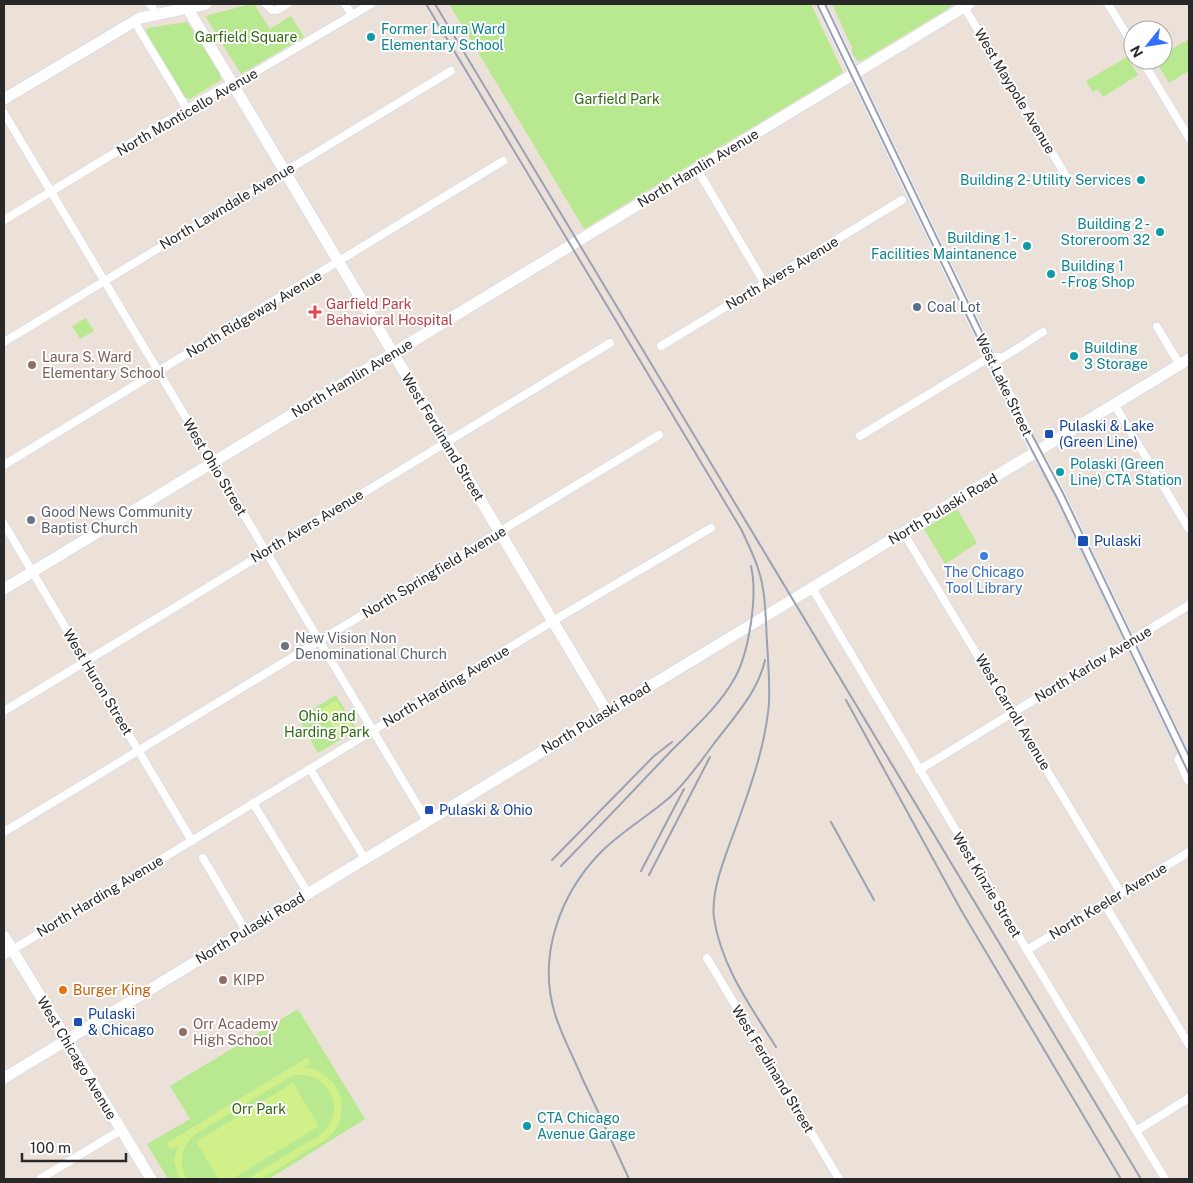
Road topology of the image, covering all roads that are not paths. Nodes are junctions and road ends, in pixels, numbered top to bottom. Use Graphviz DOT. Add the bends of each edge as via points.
graph roads {
  1 [pos="150,4"];
  2 [pos="206,4"];
  3 [pos="266,4"];
  4 [pos="287,4"];
  5 [pos="345,4"];
  6 [pos="371,4"];
  7 [pos="821,4"];
  8 [pos="1108,4"];
  9 [pos="967,5"];
  10 [pos="186,6"];
  11 [pos="156,14"];
  12 [pos="352,15"];
  13 [pos="134,21"];
  14 [pos="831,26"];
  15 [pos="1123,29"];
  16 [pos="451,70"];
  17 [pos="1148,70"];
  18 [pos="853,74"];
  19 [pos="233,84"];
  20 [pos="4,100"];
  21 [pos="187,109"];
  22 [pos="4,113"];
  23 [pos="1189,138"];
  24 [pos="503,161"];
  25 [pos="696,169"];
  26 [pos="285,171"];
  27 [pos="1066,176"];
  28 [pos="910,190"];
  29 [pos="51,192"];
  30 [pos="902,200"];
  31 [pos="915,202"];
  32 [pos="4,220"];
  33 [pos="339,262"];
  34 [pos="104,281"];
  35 [pos="765,284"];
  36 [pos="1157,327"];
  37 [pos="1043,332"];
  38 [pos="4,342"];
  39 [pos="610,343"];
  40 [pos="661,346"];
  41 [pos="393,353"];
  42 [pos="992,360"];
  43 [pos="1184,362"];
  44 [pos="158,372"];
  45 [pos="1114,404"];
  46 [pos="659,436"];
  47 [pos="860,436"];
  48 [pos="446,441"];
  49 [pos="1037,451"];
  50 [pos="213,463"];
  51 [pos="4,466"];
  52 [pos="4,524"];
  53 [pos="710,528"];
  54 [pos="1189,529"];
  55 [pos="500,532"];
  56 [pos="903,532"];
  57 [pos="265,551"];
  58 [pos="32,572"];
  59 [pos="812,588"];
  60 [pos="4,589"];
  61 [pos="1189,606"];
  62 [pos="553,621"];
  63 [pos="319,642"];
  64 [pos="1130,642"];
  65 [pos="85,661"];
  66 [pos="4,710"];
  67 [pos="607,712"];
  68 [pos="1013,713"];
  69 [pos="373,731"];
  70 [pos="138,751"];
  71 [pos="1189,751"];
  72 [pos="1189,765"];
  73 [pos="310,769"];
  74 [pos="919,770"];
  75 [pos="1189,779"];
  76 [pos="253,803"];
  77 [pos="427,822"];
  78 [pos="4,832"];
  79 [pos="192,840"];
  80 [pos="1189,852"];
  81 [pos="203,858"];
  82 [pos="365,859"];
  83 [pos="308,893"];
  84 [pos="1121,893"];
  85 [pos="1104,903"];
  86 [pos="246,931"];
  87 [pos="4,936"];
  88 [pos="1026,950"];
  89 [pos="8,952"];
  90 [pos="707,958"];
  91 [pos="66,1040"];
  92 [pos="1189,1045"];
  93 [pos="4,1078"];
  94 [pos="1189,1098"];
  95 [pos="121,1130"];
  96 [pos="1136,1131"];
  97 [pos="40,1179"];
  98 [pos="150,1179"];
  99 [pos="839,1179"];
  100 [pos="1165,1179"];
  1 -- 11 [label="street"];
  2 -- 10 [label="main road"];
  3 -- 4 [label="street" via="272,10"];
  5 -- 12 [label="street"];
  6 -- 12 [label="street, North Monticello Avenue"];
  7 -- 14 [label="main road, West Lake Street"];
  8 -- 15 [label="street"];
  9 -- 18 [label="main road, North Hamlin Avenue"];
  9 -- 27 [label="street, West Maypole Avenue"];
  10 -- 11 [label="main road"];
  10 -- 19 [label="main road, West Ferdinand Street"];
  11 -- 13 [label="main road"];
  12 -- 19 [label="street, North Monticello Avenue"];
  13 -- 20 [label="main road"];
  13 -- 21 [label="street"];
  14 -- 18 [label="main road, West Lake Street"];
  14 -- 18 [label="main road" via="830,36"];
  16 -- 26 [label="street, North Lawndale Avenue"];
  17 -- 23 [label="street"];
  18 -- 25 [label="main road, North Hamlin Avenue"];
  18 -- 28 [label="main road, West Lake Street"];
  19 -- 21 [label="street, North Monticello Avenue"];
  19 -- 26 [label="main road, West Ferdinand Street"];
  21 -- 29 [label="street, North Monticello Avenue"];
  22 -- 29 [label="street, West Ohio Street"];
  24 -- 33 [label="street, North Ridgeway Avenue"];
  25 -- 35 [label="street"];
  25 -- 41 [label="main road, North Hamlin Avenue"];
  26 -- 33 [label="main road, West Ferdinand Street"];
  26 -- 34 [label="street, North Lawndale Avenue"];
  28 -- 30 [label="street, North Avers Avenue"];
  28 -- 31 [label="main road, West Lake Street"];
  29 -- 32 [label="street, North Monticello Avenue"];
  29 -- 34 [label="street, West Ohio Street"];
  30 -- 31 [label="street"];
  30 -- 35 [label="street, North Avers Avenue"];
  31 -- 42 [label="main road, West Lake Street"];
  33 -- 41 [label="main road, West Ferdinand Street"];
  33 -- 44 [label="street, North Ridgeway Avenue"];
  34 -- 38 [label="street, North Lawndale Avenue"];
  34 -- 44 [label="street, West Ohio Street"];
  35 -- 40 [label="street, North Avers Avenue"];
  36 -- 43 [label="street"];
  37 -- 42 [label="street"];
  39 -- 48 [label="street, North Avers Avenue"];
  41 -- 48 [label="main road, West Ferdinand Street"];
  41 -- 50 [label="main road, North Hamlin Avenue"];
  42 -- 47 [label="street"];
  42 -- 49 [label="main road, West Lake Street"];
  43 -- 45 [label="main road, North Pulaski Road"];
  44 -- 50 [label="street, West Ohio Street"];
  44 -- 51 [label="street, North Ridgeway Avenue"];
  45 -- 49 [label="main road, North Pulaski Road"];
  45 -- 54 [label="street"];
  46 -- 55 [label="street, North Springfield Avenue"];
  48 -- 55 [label="main road, West Ferdinand Street"];
  48 -- 57 [label="street, North Avers Avenue"];
  49 -- 56 [label="main road, North Pulaski Road"];
  49 -- 64 [label="main road, West Lake Street"];
  50 -- 57 [label="street, West Ohio Street"];
  50 -- 58 [label="main road, North Hamlin Avenue"];
  52 -- 58 [label="street, West Huron Street"];
  53 -- 62 [label="street, North Harding Avenue"];
  55 -- 62 [label="main road, West Ferdinand Street"];
  55 -- 63 [label="street, North Springfield Avenue"];
  56 -- 59 [label="main road, North Pulaski Road"];
  56 -- 68 [label="street, West Carroll Avenue"];
  57 -- 63 [label="street, West Ohio Street"];
  57 -- 65 [label="street, North Avers Avenue"];
  58 -- 60 [label="main road, North Hamlin Avenue"];
  58 -- 65 [label="street, West Huron Street"];
  59 -- 67 [label="main road, North Pulaski Road"];
  59 -- 74 [label="street, West Kinzie Street"];
  61 -- 64 [label="street, North Karlov Avenue"];
  62 -- 67 [label="main road, West Ferdinand Street"];
  62 -- 69 [label="street, North Harding Avenue"];
  63 -- 69 [label="street, West Ohio Street"];
  63 -- 70 [label="street, North Springfield Avenue"];
  64 -- 68 [label="street, North Karlov Avenue"];
  64 -- 71 [label="main road, West Lake Street"];
  64 -- 72 [label="main road, West Lake Street"];
  64 -- 75 [label="main road, West Lake Street"];
  65 -- 66 [label="street, North Avers Avenue"];
  65 -- 70 [label="street, West Huron Street"];
  67 -- 77 [label="main road, North Pulaski Road"];
  68 -- 74 [label="street, North Karlov Avenue"];
  68 -- 84 [label="street, West Carroll Avenue"];
  69 -- 73 [label="street, North Harding Avenue"];
  69 -- 77 [label="street, West Ohio Street"];
  70 -- 78 [label="street, North Springfield Avenue"];
  70 -- 79 [label="street, West Huron Street"];
  73 -- 76 [label="street, North Harding Avenue"];
  73 -- 82 [label="street"];
  74 -- 88 [label="street, West Kinzie Street"];
  76 -- 79 [label="street, North Harding Avenue"];
  76 -- 83 [label="street"];
  77 -- 82 [label="main road, North Pulaski Road"];
  79 -- 89 [label="street, North Harding Avenue"];
  80 -- 84 [label="street, North Keeler Avenue"];
  81 -- 86 [label="street"];
  82 -- 83 [label="main road, North Pulaski Road"];
  83 -- 86 [label="main road, North Pulaski Road"];
  84 -- 85 [label="street, North Keeler Avenue"];
  85 -- 88 [label="street, North Keeler Avenue"];
  85 -- 92 [label="street"];
  86 -- 91 [label="main road, North Pulaski Road"];
  87 -- 89 [label="main road, West Chicago Avenue"];
  88 -- 96 [label="street, West Kinzie Street"];
  89 -- 91 [label="main road, West Chicago Avenue"];
  90 -- 99 [label="street, West Ferdinand Street"];
  91 -- 93 [label="main road, North Pulaski Road"];
  91 -- 95 [label="main road, West Chicago Avenue"];
  94 -- 96 [label="street"];
  95 -- 97 [label="street"];
  95 -- 98 [label="main road, West Chicago Avenue"];
  96 -- 100 [label="street, West Kinzie Street"];
}
